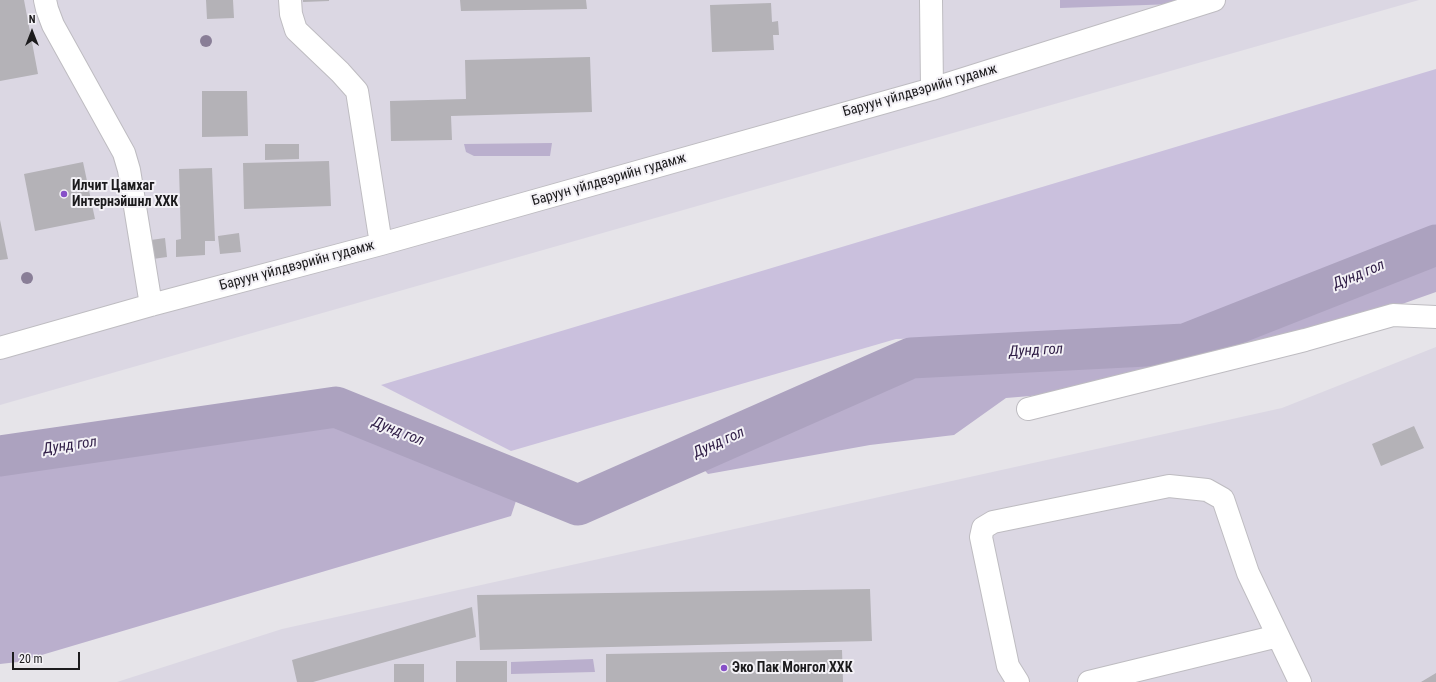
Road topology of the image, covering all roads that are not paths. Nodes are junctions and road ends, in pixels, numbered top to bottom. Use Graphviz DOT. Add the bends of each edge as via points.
graph roads {
  1 [pos="46,0"];
  2 [pos="290,0"];
  3 [pos="931,0"];
  4 [pos="1214,0"];
  5 [pos="932,89"];
  6 [pos="381,244"];
  7 [pos="152,305"];
  8 [pos="1436,317"];
  9 [pos="0,348"];
  10 [pos="1028,409"];
  11 [pos="1278,636"];
  12 [pos="1018,682"];
  13 [pos="1089,682"];
  14 [pos="1300,682"];
  1 -- 7 [label="street" via="53,26 124,153"];
  2 -- 6 [label="street" via="296,30 357,91"];
  3 -- 5 [label="street"];
  4 -- 5 [label="street, Баруун үйлдвэрийн гудамж"];
  5 -- 6 [label="street, Баруун үйлдвэрийн гудамж"];
  6 -- 7 [label="street, Баруун үйлдвэрийн гудамж"];
  7 -- 9 [label="street, Баруун үйлдвэрийн гудамж"];
  8 -- 10 [label="street" via="1393,315 1305,340"];
  11 -- 12 [label="street" via="1248,573 1223,499 1207,490 1169,486 992,522 983,528 981,537 1008,666"];
  11 -- 13 [label="street"];
  11 -- 14 [label="street"];
}
